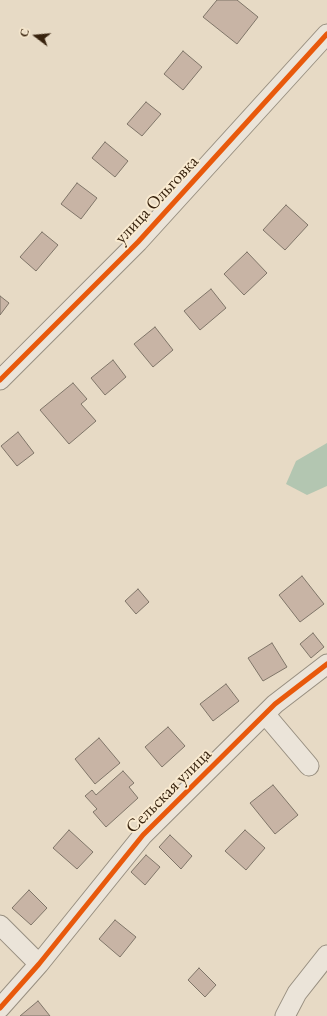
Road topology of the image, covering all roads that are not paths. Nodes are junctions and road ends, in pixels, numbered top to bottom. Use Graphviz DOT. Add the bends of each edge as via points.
graph roads {
  1 [pos="327,34"];
  2 [pos="0,380"];
  3 [pos="327,664"];
  4 [pos="265,714"];
  5 [pos="309,766"];
  6 [pos="0,925"];
  7 [pos="327,955"];
  8 [pos="39,964"];
  9 [pos="0,1008"];
  10 [pos="284,1016"];
  1 -- 2 [label="street, улица Ольговка" via="138,242"];
  3 -- 4 [label="street, Сельская улица"];
  4 -- 5 [label="street"];
  4 -- 8 [label="street, Сельская улица" via="143,835"];
  6 -- 8 [label="street"];
  7 -- 10 [label="street" via="297,993"];
  8 -- 9 [label="street, Сельская улица"];
}
